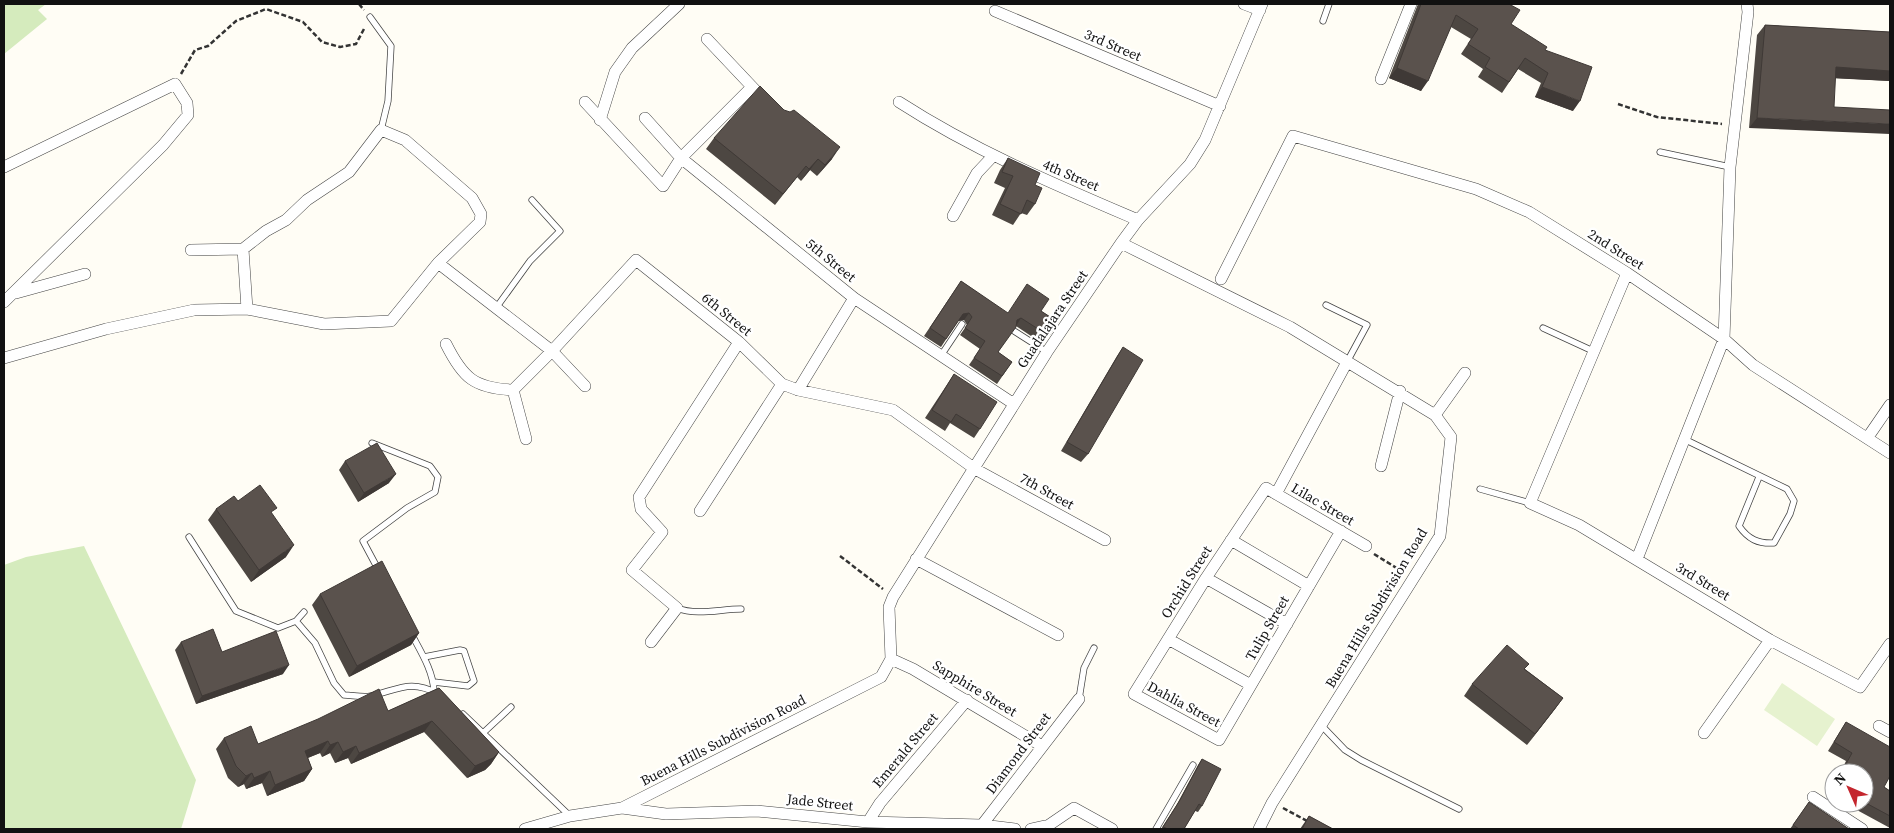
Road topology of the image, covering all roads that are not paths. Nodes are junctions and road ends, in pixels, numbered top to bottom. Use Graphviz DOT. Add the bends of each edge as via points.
graph roads {
  1 [pos="679,4"];
  2 [pos="1244,4"];
  3 [pos="1329,4"];
  4 [pos="1411,4"];
  5 [pos="1261,7"];
  6 [pos="1749,7"];
  7 [pos="995,11"];
  8 [pos="370,17"];
  9 [pos="1323,21"];
  10 [pos="707,39"];
  11 [pos="1381,79"];
  12 [pos="752,87"];
  13 [pos="763,99"];
  14 [pos="586,102"];
  15 [pos="900,102"];
  16 [pos="1220,106"];
  17 [pos="645,118"];
  18 [pos="600,120"];
  19 [pos="380,130"];
  20 [pos="1660,152"];
  21 [pos="993,156"];
  22 [pos="681,158"];
  23 [pos="4,167"];
  24 [pos="1730,167"];
  25 [pos="532,200"];
  26 [pos="953,216"];
  27 [pos="1138,220"];
  28 [pos="1121,243"];
  29 [pos="243,249"];
  30 [pos="191,250"];
  31 [pos="438,263"];
  32 [pos="1627,273"];
  33 [pos="85,274"];
  34 [pos="1221,279"];
  35 [pos="14,293"];
  36 [pos="854,298"];
  37 [pos="4,302"];
  38 [pos="1326,305"];
  39 [pos="496,308"];
  40 [pos="247,309"];
  41 [pos="962,324"];
  42 [pos="1543,328"];
  43 [pos="1014,331"];
  44 [pos="1724,339"];
  45 [pos="738,342"];
  46 [pos="446,344"];
  47 [pos="552,351"];
  48 [pos="1047,352"];
  49 [pos="1593,352"];
  50 [pos="940,357"];
  51 [pos="4,358"];
  52 [pos="1347,362"];
  53 [pos="1465,373"];
  54 [pos="782,384"];
  55 [pos="585,386"];
  56 [pos="513,390"];
  57 [pos="798,390"];
  58 [pos="1400,391"];
  59 [pos="1014,404"];
  60 [pos="1890,405"];
  61 [pos="1435,415"];
  62 [pos="1868,437"];
  63 [pos="526,439"];
  64 [pos="1686,440"];
  65 [pos="372,443"];
  66 [pos="1890,453"];
  67 [pos="1381,466"];
  68 [pos="975,469"];
  69 [pos="1758,477"];
  70 [pos="1266,488"];
  71 [pos="1480,489"];
  72 [pos="1276,494"];
  73 [pos="1530,503"];
  74 [pos="700,511"];
  75 [pos="1341,531"];
  76 [pos="189,537"];
  77 [pos="1105,540"];
  78 [pos="1231,540"];
  79 [pos="1366,546"];
  80 [pos="916,559"];
  81 [pos="1638,559"];
  82 [pos="380,574"];
  83 [pos="1206,578"];
  84 [pos="1309,586"];
  85 [pos="677,608"];
  86 [pos="741,609"];
  87 [pos="304,612"];
  88 [pos="296,621"];
  89 [pos="1287,624"];
  90 [pos="411,632"];
  91 [pos="1058,635"];
  92 [pos="1168,639"];
  93 [pos="1770,640"];
  94 [pos="651,642"];
  95 [pos="1890,644"];
  96 [pos="1094,648"];
  97 [pos="424,657"];
  98 [pos="891,659"];
  99 [pos="434,682"];
  100 [pos="1251,685"];
  101 [pos="434,691"];
  102 [pos="1134,694"];
  103 [pos="444,696"];
  104 [pos="1079,699"];
  105 [pos="967,700"];
  106 [pos="511,707"];
  107 [pos="457,708"];
  108 [pos="1321,725"];
  109 [pos="1879,726"];
  110 [pos="1890,732"];
  111 [pos="483,733"];
  112 [pos="1704,733"];
  113 [pos="1219,740"];
  114 [pos="1042,746"];
  115 [pos="1193,765"];
  116 [pos="1813,797"];
  117 [pos="622,808"];
  118 [pos="1459,809"];
  119 [pos="570,816"];
  120 [pos="868,822"];
  121 [pos="554,825"];
  122 [pos="982,825"];
  123 [pos="525,829"];
  124 [pos="1015,829"];
  125 [pos="1031,829"];
  126 [pos="1112,829"];
  127 [pos="1156,829"];
  128 [pos="1259,829"];
  129 [pos="1862,829"];
  1 -- 18 [label="street" via="632,48 615,72"];
  2 -- 5 [label="street"];
  3 -- 9 [label="lane"];
  4 -- 11 [label="street"];
  5 -- 16 [label="street, Guadalajara Street"];
  6 -- 24 [label="street"];
  7 -- 16 [label="street, 3rd Street"];
  8 -- 19 [label="lane" via="391,46 388,100"];
  10 -- 12 [label="street"];
  12 -- 13 [label="street"];
  12 -- 22 [label="street"];
  14 -- 18 [label="street"];
  15 -- 21 [label="street, 4th Street" via="945,132"];
  16 -- 27 [label="street, Guadalajara Street" via="1190,164"];
  17 -- 22 [label="street, 5th Street"];
  18 -- 22 [label="street" via="663,186"];
  19 -- 29 [label="street" via="349,172"];
  19 -- 31 [label="street" via="405,140 478,206 480,222"];
  20 -- 24 [label="lane"];
  21 -- 26 [label="street" via="978,173"];
  21 -- 27 [label="street, 4th Street"];
  22 -- 36 [label="street, 5th Street"];
  23 -- 35 [label="street" via="175,84 187,102 188,114 164,145"];
  24 -- 44 [label="street"];
  25 -- 39 [label="lane" via="560,231 530,261"];
  27 -- 28 [label="street, Guadalajara Street"];
  28 -- 48 [label="street, Guadalajara Street"];
  28 -- 52 [label="street, Buena Hills Subdivision Road" via="1290,327"];
  29 -- 30 [label="street"];
  29 -- 40 [label="street"];
  31 -- 39 [label="street"];
  31 -- 40 [label="street" via="391,321 324,324"];
  32 -- 34 [label="street, 2nd Street" via="1529,212 1476,189 1292,136"];
  32 -- 44 [label="street, 2nd Street"];
  32 -- 49 [label="street"];
  33 -- 35 [label="street"];
  35 -- 37 [label="street"];
  36 -- 50 [label="street, 5th Street"];
  36 -- 57 [label="street"];
  38 -- 52 [label="lane" via="1367,325"];
  39 -- 47 [label="street"];
  40 -- 51 [label="street" via="194,310 106,329"];
  41 -- 50 [label="lane"];
  42 -- 49 [label="lane"];
  43 -- 48 [label="lane"];
  44 -- 62 [label="street, 2nd Street" via="1753,365"];
  44 -- 64 [label="street"];
  45 -- 47 [label="street, 6th Street" via="636,260"];
  45 -- 54 [label="street, 6th Street"];
  45 -- 85 [label="street" via="638,497 641,509 662,532 632,570"];
  46 -- 56 [label="street" via="457,367 466,376 494,389"];
  47 -- 55 [label="street"];
  47 -- 56 [label="street, 6th Street"];
  48 -- 59 [label="street, Guadalajara Street"];
  49 -- 73 [label="street"];
  50 -- 59 [label="street, 5th Street"];
  52 -- 58 [label="street, Buena Hills Subdivision Road"];
  52 -- 72 [label="street"];
  53 -- 61 [label="street"];
  54 -- 57 [label="street, 6th Street"];
  54 -- 74 [label="street"];
  56 -- 63 [label="street"];
  57 -- 68 [label="street, 6th Street" via="893,410"];
  58 -- 61 [label="street, Buena Hills Subdivision Road"];
  58 -- 67 [label="street"];
  59 -- 68 [label="street, Guadalajara Street"];
  60 -- 62 [label="street"];
  61 -- 108 [label="street, Buena Hills Subdivision Road" via="1451,437 1440,536"];
  62 -- 66 [label="street, 2nd Street"];
  64 -- 69 [label="lane"];
  64 -- 81 [label="street"];
  65 -- 82 [label="lane" via="430,466 438,477 435,492 407,508 363,541"];
  68 -- 77 [label="street, 7th Street"];
  68 -- 80 [label="street, Guadalajara Street"];
  69 -- 69 [label="lane" via="1787,490 1794,501 1774,543 1762,544 1745,535 1739,526"];
  70 -- 72 [label="street, Lilac Street"];
  70 -- 78 [label="street, Orchid Street"];
  71 -- 73 [label="lane"];
  72 -- 75 [label="street, Lilac Street"];
  73 -- 81 [label="street, 3rd Street" via="1580,525"];
  75 -- 79 [label="street, Lilac Street"];
  75 -- 84 [label="street, Tulip Street"];
  76 -- 88 [label="lane" via="236,611 278,628"];
  78 -- 83 [label="street, Orchid Street"];
  78 -- 84 [label="street"];
  80 -- 91 [label="street"];
  80 -- 98 [label="street, Guadalajara Street" via="889,607"];
  81 -- 93 [label="street, 3rd Street"];
  83 -- 89 [label="street"];
  83 -- 92 [label="street, Orchid Street"];
  84 -- 89 [label="street, Tulip Street"];
  85 -- 86 [label="lane" via="686,612"];
  85 -- 94 [label="street"];
  87 -- 88 [label="lane"];
  88 -- 101 [label="lane" via="315,643 334,683 344,695 369,696 419,685"];
  89 -- 100 [label="street, Tulip Street"];
  90 -- 97 [label="lane"];
  92 -- 100 [label="street"];
  92 -- 102 [label="street, Orchid Street"];
  93 -- 95 [label="street, 3rd Street" via="1860,687"];
  93 -- 112 [label="street"];
  96 -- 104 [label="lane" via="1084,668"];
  97 -- 99 [label="lane"];
  97 -- 99 [label="lane" via="460,650 464,652 474,681 468,686"];
  98 -- 105 [label="street, Sapphire Street"];
  98 -- 117 [label="street, Buena Hills Subdivision Road" via="881,677"];
  99 -- 101 [label="lane"];
  100 -- 113 [label="street, Tulip Street"];
  101 -- 103 [label="lane"];
  102 -- 113 [label="street, Dahlia Street"];
  104 -- 114 [label="street, Diamond Street"];
  105 -- 114 [label="street, Sapphire Street"];
  105 -- 120 [label="street, Emerald Street" via="880,803"];
  106 -- 111 [label="lane"];
  107 -- 111 [label="lane"];
  108 -- 118 [label="lane" via="1345,750 1361,760"];
  108 -- 128 [label="street, Buena Hills Subdivision Road"];
  109 -- 110 [label="street"];
  111 -- 119 [label="lane"];
  114 -- 122 [label="street, Diamond Street"];
  115 -- 127 [label="lane"];
  116 -- 129 [label="street"];
  117 -- 119 [label="street, Buena Hills Subdivision Road"];
  117 -- 120 [label="street, Jade Street" via="666,814 757,811"];
  119 -- 121 [label="street, Buena Hills Subdivision Road"];
  120 -- 122 [label="street, Jade Street"];
  121 -- 123 [label="street, Buena Hills Subdivision Road"];
  122 -- 124 [label="street, Jade Street"];
  125 -- 126 [label="street" via="1049,825 1074,808"];
}
